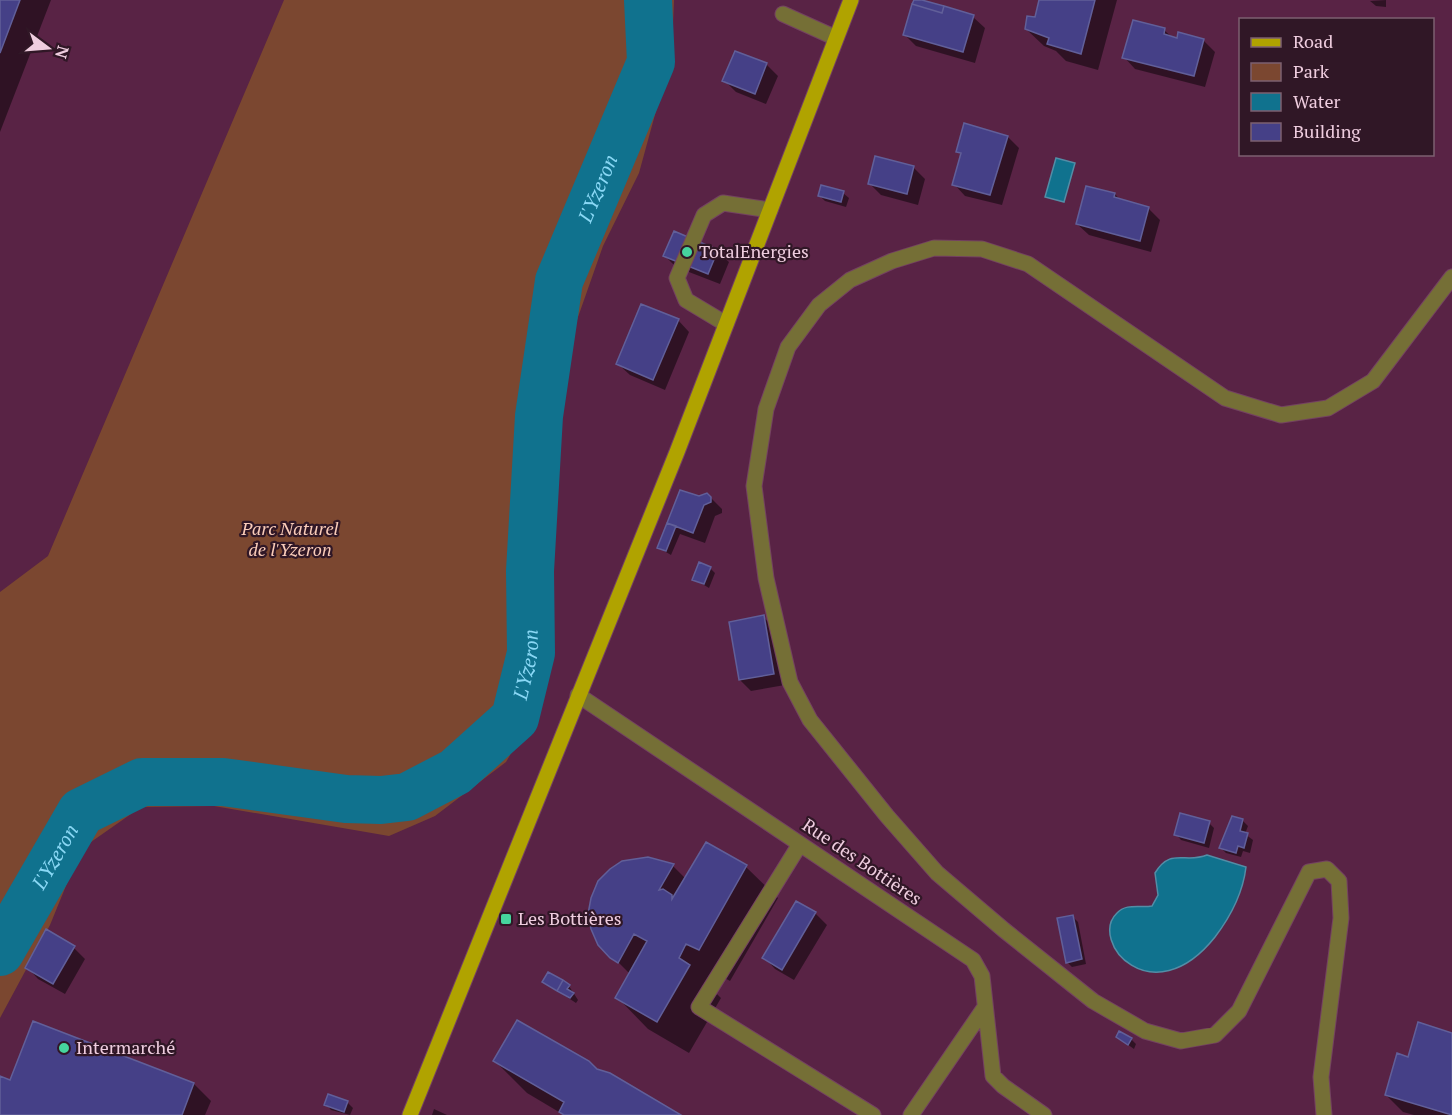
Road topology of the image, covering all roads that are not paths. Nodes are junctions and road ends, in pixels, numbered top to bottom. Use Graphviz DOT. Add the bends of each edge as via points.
graph roads {
  1 [pos="851,0"];
  2 [pos="783,14"];
  3 [pos="836,38"];
  4 [pos="770,210"];
  5 [pos="1452,277"];
  6 [pos="726,324"];
  7 [pos="578,695"];
  8 [pos="800,844"];
  9 [pos="985,1007"];
  10 [pos="410,1115"];
  11 [pos="873,1115"];
  12 [pos="911,1115"];
  13 [pos="1044,1115"];
  14 [pos="1324,1115"];
  1 -- 3 [label="main road"];
  2 -- 3 [label="street"];
  3 -- 4 [label="main road"];
  4 -- 6 [label="street" via="723,203 704,215 677,278 686,300"];
  4 -- 7 [label="main road"];
  5 -- 14 [label="street" via="1373,381 1328,408 1281,415 1225,398 1028,264 982,249 934,248 850,280 812,313 788,347 766,409 754,486 766,578 790,682 810,720 937,873 1093,1001 1146,1031 1181,1041 1215,1035 1239,1011 1309,872 1327,869 1339,881 1341,918 1321,1077"];
  7 -- 8 [label="street, Rue des Bottières"];
  7 -- 10 [label="main road"];
  8 -- 9 [label="street, Rue des Bottières" via="973,960 982,976"];
  8 -- 11 [label="street" via="699,1007"];
  9 -- 12 [label="street"];
  9 -- 13 [label="street, Rue des Bottières" via="993,1076"];
}
